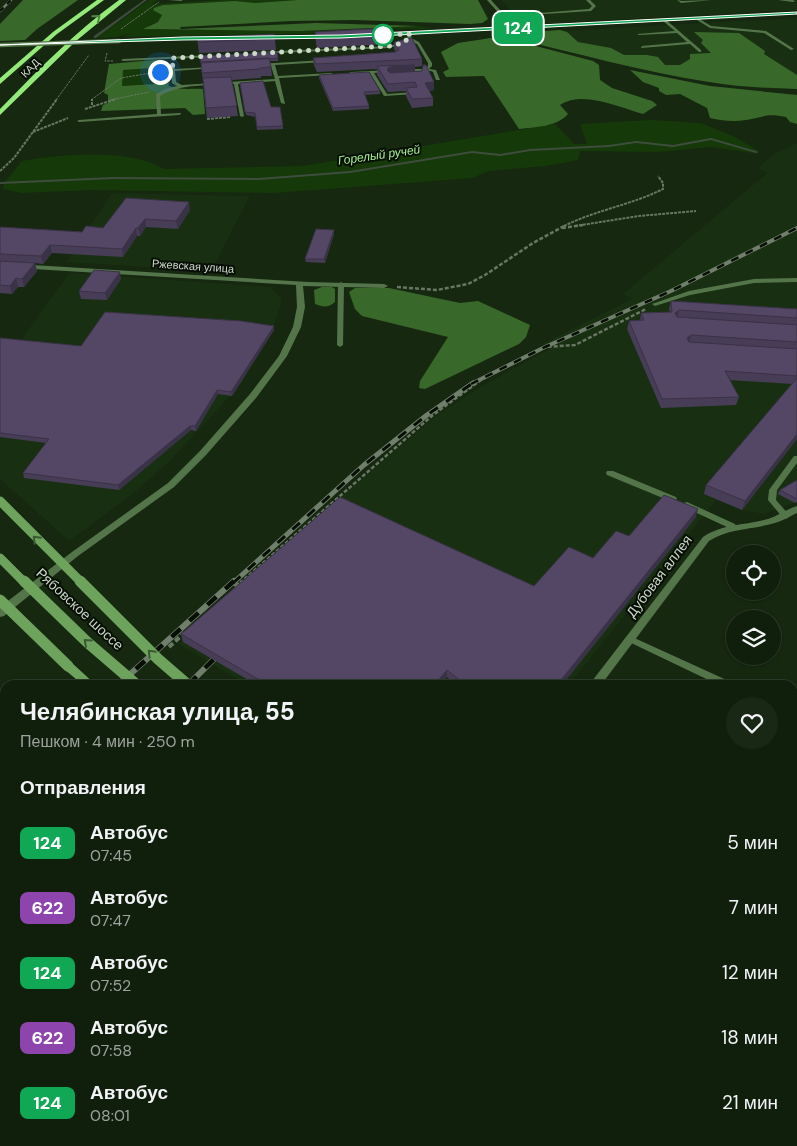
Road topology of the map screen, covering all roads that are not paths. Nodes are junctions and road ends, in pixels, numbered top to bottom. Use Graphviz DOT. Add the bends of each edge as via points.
graph roads {
  1 [pos="101,0"];
  2 [pos="123,0"];
  3 [pos="170,0"];
  4 [pos="181,0"];
  5 [pos="489,0"];
  6 [pos="588,0"];
  7 [pos="679,0"];
  8 [pos="710,0"];
  9 [pos="780,0"];
  10 [pos="793,1"];
  11 [pos="797,13"];
  12 [pos="529,14"];
  13 [pos="698,18"];
  14 [pos="664,20"];
  15 [pos="515,28"];
  16 [pos="678,32"];
  17 [pos="639,34"];
  18 [pos="376,35"];
  19 [pos="409,36"];
  20 [pos="258,37"];
  21 [pos="332,37"];
  22 [pos="220,38"];
  23 [pos="690,43"];
  24 [pos="0,45"];
  25 [pos="389,46"];
  26 [pos="642,47"];
  27 [pos="792,49"];
  28 [pos="700,51"];
  29 [pos="392,52"];
  30 [pos="249,54"];
  31 [pos="221,55"];
  32 [pos="172,58"];
  33 [pos="123,60"];
  34 [pos="327,61"];
  35 [pos="274,64"];
  36 [pos="255,65"];
  37 [pos="219,67"];
  38 [pos="426,69"];
  39 [pos="173,70"];
  40 [pos="418,70"];
  41 [pos="371,72"];
  42 [pos="348,73"];
  43 [pos="340,74"];
  44 [pos="421,76"];
  45 [pos="278,79"];
  46 [pos="438,79"];
  47 [pos="0,82"];
  48 [pos="236,83"];
  49 [pos="181,86"];
  50 [pos="414,93"];
  51 [pos="283,103"];
  52 [pos="0,113"];
  53 [pos="179,114"];
  54 [pos="159,116"];
  55 [pos="242,116"];
  56 [pos="79,121"];
  57 [pos="0,265"];
  58 [pos="797,280"];
  59 [pos="299,283"];
  60 [pos="341,284"];
  61 [pos="384,286"];
  62 [pos="655,304"];
  63 [pos="340,345"];
  64 [pos="797,458"];
  65 [pos="797,467"];
  66 [pos="610,473"];
  67 [pos="786,473"];
  68 [pos="0,501"];
  69 [pos="797,508"];
  70 [pos="786,516"];
  71 [pos="732,526"];
  72 [pos="0,558"];
  73 [pos="0,600"];
  74 [pos="0,613"];
  75 [pos="630,639"];
  76 [pos="85,680"];
  77 [pos="131,680"];
  78 [pos="182,680"];
  79 [pos="599,680"];
  80 [pos="717,680"];
  1 -- 47 [label="highway, КАД" via="55,32"];
  52 -- 2 [label="highway, КАД, one-way" via="69,42"];
  3 -- 4 [label="lane"];
  5 -- 15 [label="street"];
  6 -- 12 [label="lane" via="594,6 590,10"];
  7 -- 8 [label="lane"];
  9 -- 10 [label="lane"];
  11 -- 13 [label="street"];
  13 -- 14 [label="street"];
  13 -- 27 [label="lane" via="710,28 765,32"];
  14 -- 15 [label="street"];
  14 -- 16 [label="lane"];
  15 -- 19 [label="street"];
  16 -- 17 [label="lane"];
  16 -- 23 [label="lane"];
  18 -- 19 [label="street"];
  19 -- 25 [label="lane" via="403,43"];
  19 -- 38 [label="lane" via="418,43 430,64"];
  20 -- 21 [label="street"];
  22 -- 24 [label="street, bridge"];
  23 -- 26 [label="lane"];
  23 -- 28 [label="lane"];
  25 -- 29 [label="lane"];
  25 -- 30 [label="lane"];
  31 -- 32 [label="lane"];
  32 -- 33 [label="lane"];
  32 -- 39 [label="lane"];
  34 -- 35 [label="lane"];
  35 -- 36 [label="lane"];
  35 -- 45 [label="lane"];
  37 -- 39 [label="lane"];
  38 -- 40 [label="lane"];
  38 -- 46 [label="lane" via="434,71"];
  39 -- 49 [label="lane" via="174,83"];
  40 -- 41 [label="lane"];
  40 -- 44 [label="lane"];
  41 -- 42 [label="lane"];
  41 -- 50 [label="lane" via="386,95"];
  43 -- 45 [label="lane"];
  45 -- 48 [label="lane"];
  45 -- 51 [label="lane"];
  48 -- 49 [label="lane"];
  48 -- 55 [label="lane"];
  49 -- 54 [label="lane" via="158,96"];
  53 -- 54 [label="lane"];
  54 -- 56 [label="lane"];
  57 -- 59 [label="street, Ржевская улица"];
  58 -- 62 [label="lane" via="754,281 689,293"];
  59 -- 60 [label="street, Ржевская улица"];
  59 -- 74 [label="street" via="301,307 297,327 283,356 203,453 146,504"];
  60 -- 61 [label="street, Ржевская улица"];
  60 -- 63 [label="lane"];
  64 -- 67 [label="lane"];
  65 -- 67 [label="lane"];
  66 -- 71 [label="lane"];
  67 -- 70 [label="lane" via="773,490 772,500"];
  78 -- 68 [label="main road, one-way, bridge"];
  69 -- 70 [label="street, Дубовая аллея"];
  70 -- 71 [label="street, Дубовая аллея"];
  71 -- 75 [label="street, Дубовая аллея" via="716,531 706,539"];
  77 -- 72 [label="main road, Рябовское шоссе, one-way, bridge"];
  73 -- 76 [label="main road, bridge"];
  75 -- 79 [label="street, Дубовая аллея"];
  75 -- 80 [label="lane"];
}
